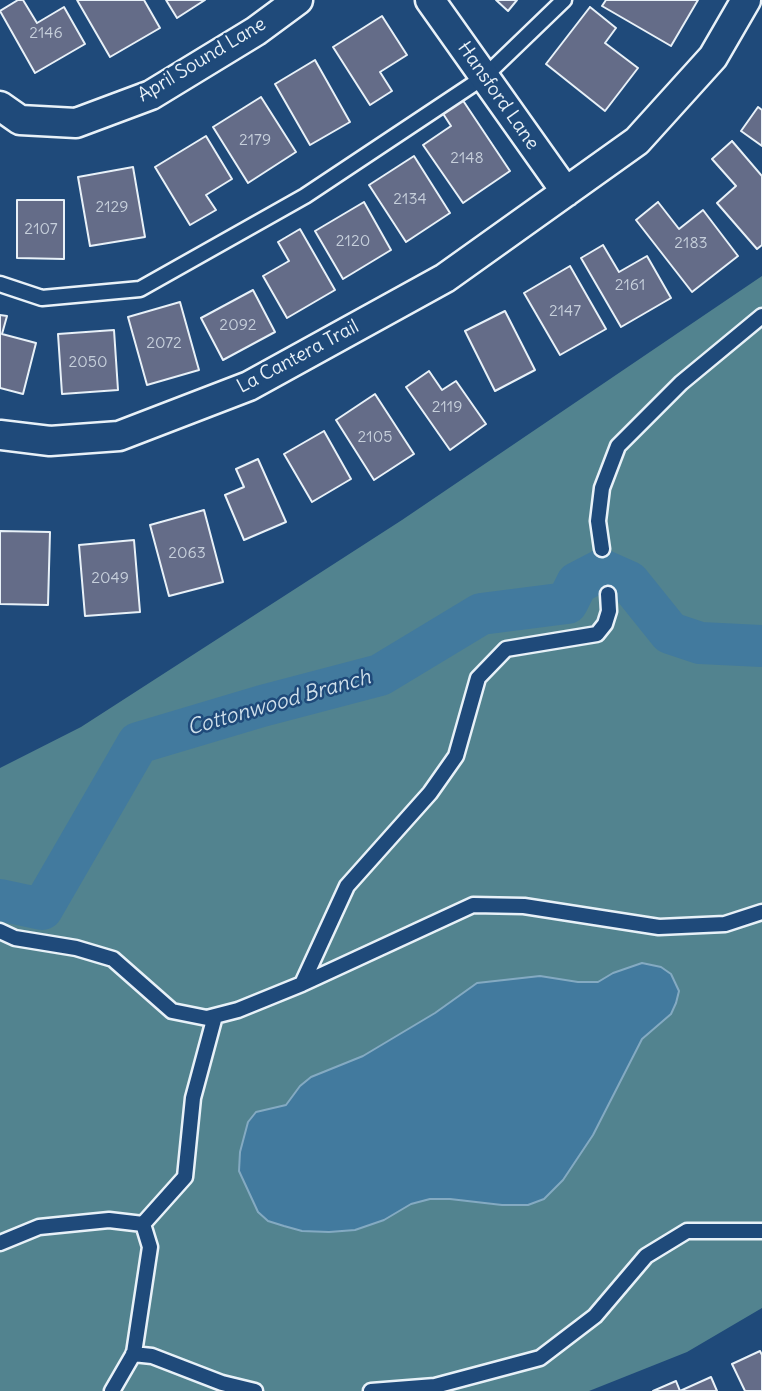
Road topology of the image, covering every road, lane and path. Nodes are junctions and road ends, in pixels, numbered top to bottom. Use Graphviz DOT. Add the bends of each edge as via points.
graph roads {
  1 [pos="298,0"];
  2 [pos="430,0"];
  3 [pos="564,0"];
  4 [pos="746,0"];
  5 [pos="484,77"];
  6 [pos="10,113"];
  7 [pos="566,192"];
  8 [pos="0,284"];
  9 [pos="762,316"];
  10 [pos="0,435"];
  11 [pos="602,550"];
  12 [pos="608,594"];
  13 [pos="762,912"];
  14 [pos="0,931"];
  15 [pos="302,984"];
  16 [pos="215,1016"];
  17 [pos="144,1224"];
  18 [pos="762,1231"];
  19 [pos="0,1243"];
  20 [pos="133,1354"];
  21 [pos="112,1391"];
  22 [pos="256,1391"];
  23 [pos="371,1391"];
  1 -- 6 [label="street, April Sound Lane" via="151,95 76,123"];
  2 -- 5 [label="street, Hansford Lane"];
  3 -- 5 [label="lane"];
  4 -- 7 [label="street, La Cantera Trail" via="713,57 637,141"];
  5 -- 7 [label="street, Hansford Lane"];
  5 -- 8 [label="lane" via="305,196 140,289 43,298"];
  7 -- 10 [label="street, La Cantera Trail" via="445,278 249,386 119,436 50,441"];
  9 -- 11 [label="lane" via="681,383 618,446 602,488 598,521"];
  12 -- 15 [label="lane" via="609,611 597,634 506,649 478,678 456,756 430,793 347,886"];
  13 -- 15 [label="lane" via="725,924 659,927 524,906 472,905"];
  14 -- 16 [label="lane" via="113,959 172,1012"];
  15 -- 16 [label="lane"];
  16 -- 17 [label="lane" via="193,1098 186,1177"];
  17 -- 19 [label="lane" via="109,1220 40,1227"];
  17 -- 20 [label="lane" via="150,1247"];
  18 -- 23 [label="lane" via="687,1231 646,1256 595,1316 540,1358 435,1386"];
  20 -- 21 [label="lane"];
  20 -- 22 [label="lane" via="152,1356"];
}
